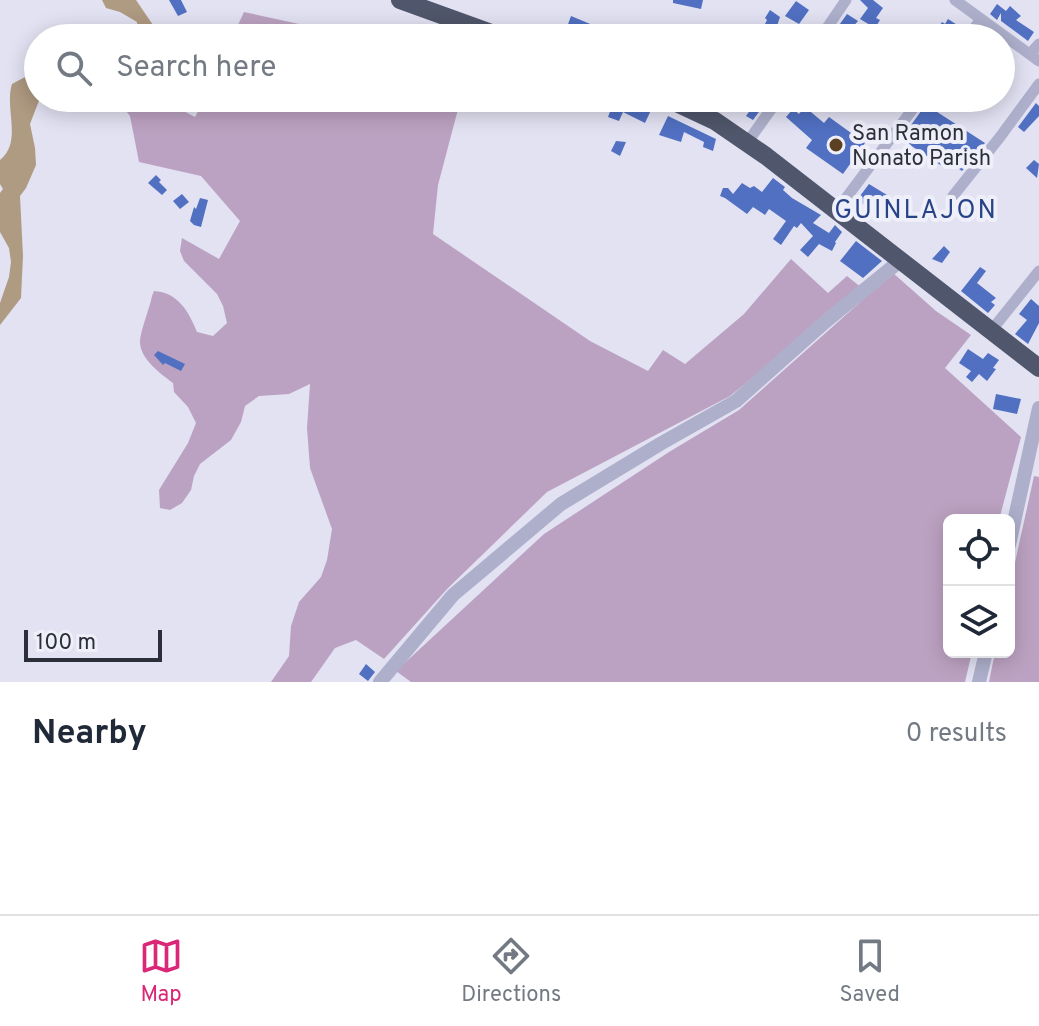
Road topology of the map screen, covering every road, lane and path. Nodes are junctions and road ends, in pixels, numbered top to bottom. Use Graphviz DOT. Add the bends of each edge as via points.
graph roads {
  1 [pos="400,0"];
  2 [pos="846,0"];
  3 [pos="955,0"];
  4 [pos="981,19"];
  5 [pos="466,24"];
  6 [pos="830,24"];
  7 [pos="977,24"];
  8 [pos="988,24"];
  9 [pos="1015,44"];
  10 [pos="1039,44"];
  11 [pos="1034,58"];
  12 [pos="1039,84"];
  13 [pos="696,112"];
  14 [pos="769,112"];
  15 [pos="907,112"];
  16 [pos="747,143"];
  17 [pos="953,196"];
  18 [pos="837,210"];
  19 [pos="901,260"];
  20 [pos="1039,271"];
  21 [pos="991,331"];
  22 [pos="1039,368"];
  23 [pos="1039,408"];
  24 [pos="1015,518"];
  25 [pos="985,658"];
  26 [pos="380,682"];
  27 [pos="979,682"];
  1 -- 5 [label="highway"];
  2 -- 6 [label="street"];
  3 -- 4 [label="street"];
  4 -- 7 [label="street"];
  4 -- 8 [label="street"];
  9 -- 11 [label="street"];
  10 -- 11 [label="street"];
  12 -- 17 [label="street"];
  13 -- 16 [label="highway"];
  14 -- 16 [label="street"];
  15 -- 18 [label="street"];
  16 -- 18 [label="highway"];
  18 -- 19 [label="highway"];
  19 -- 21 [label="highway"];
  19 -- 26 [label="street" via="736,401 561,504 453,595"];
  20 -- 21 [label="street"];
  21 -- 22 [label="highway"];
  23 -- 24 [label="street"];
  25 -- 27 [label="street"];
}
